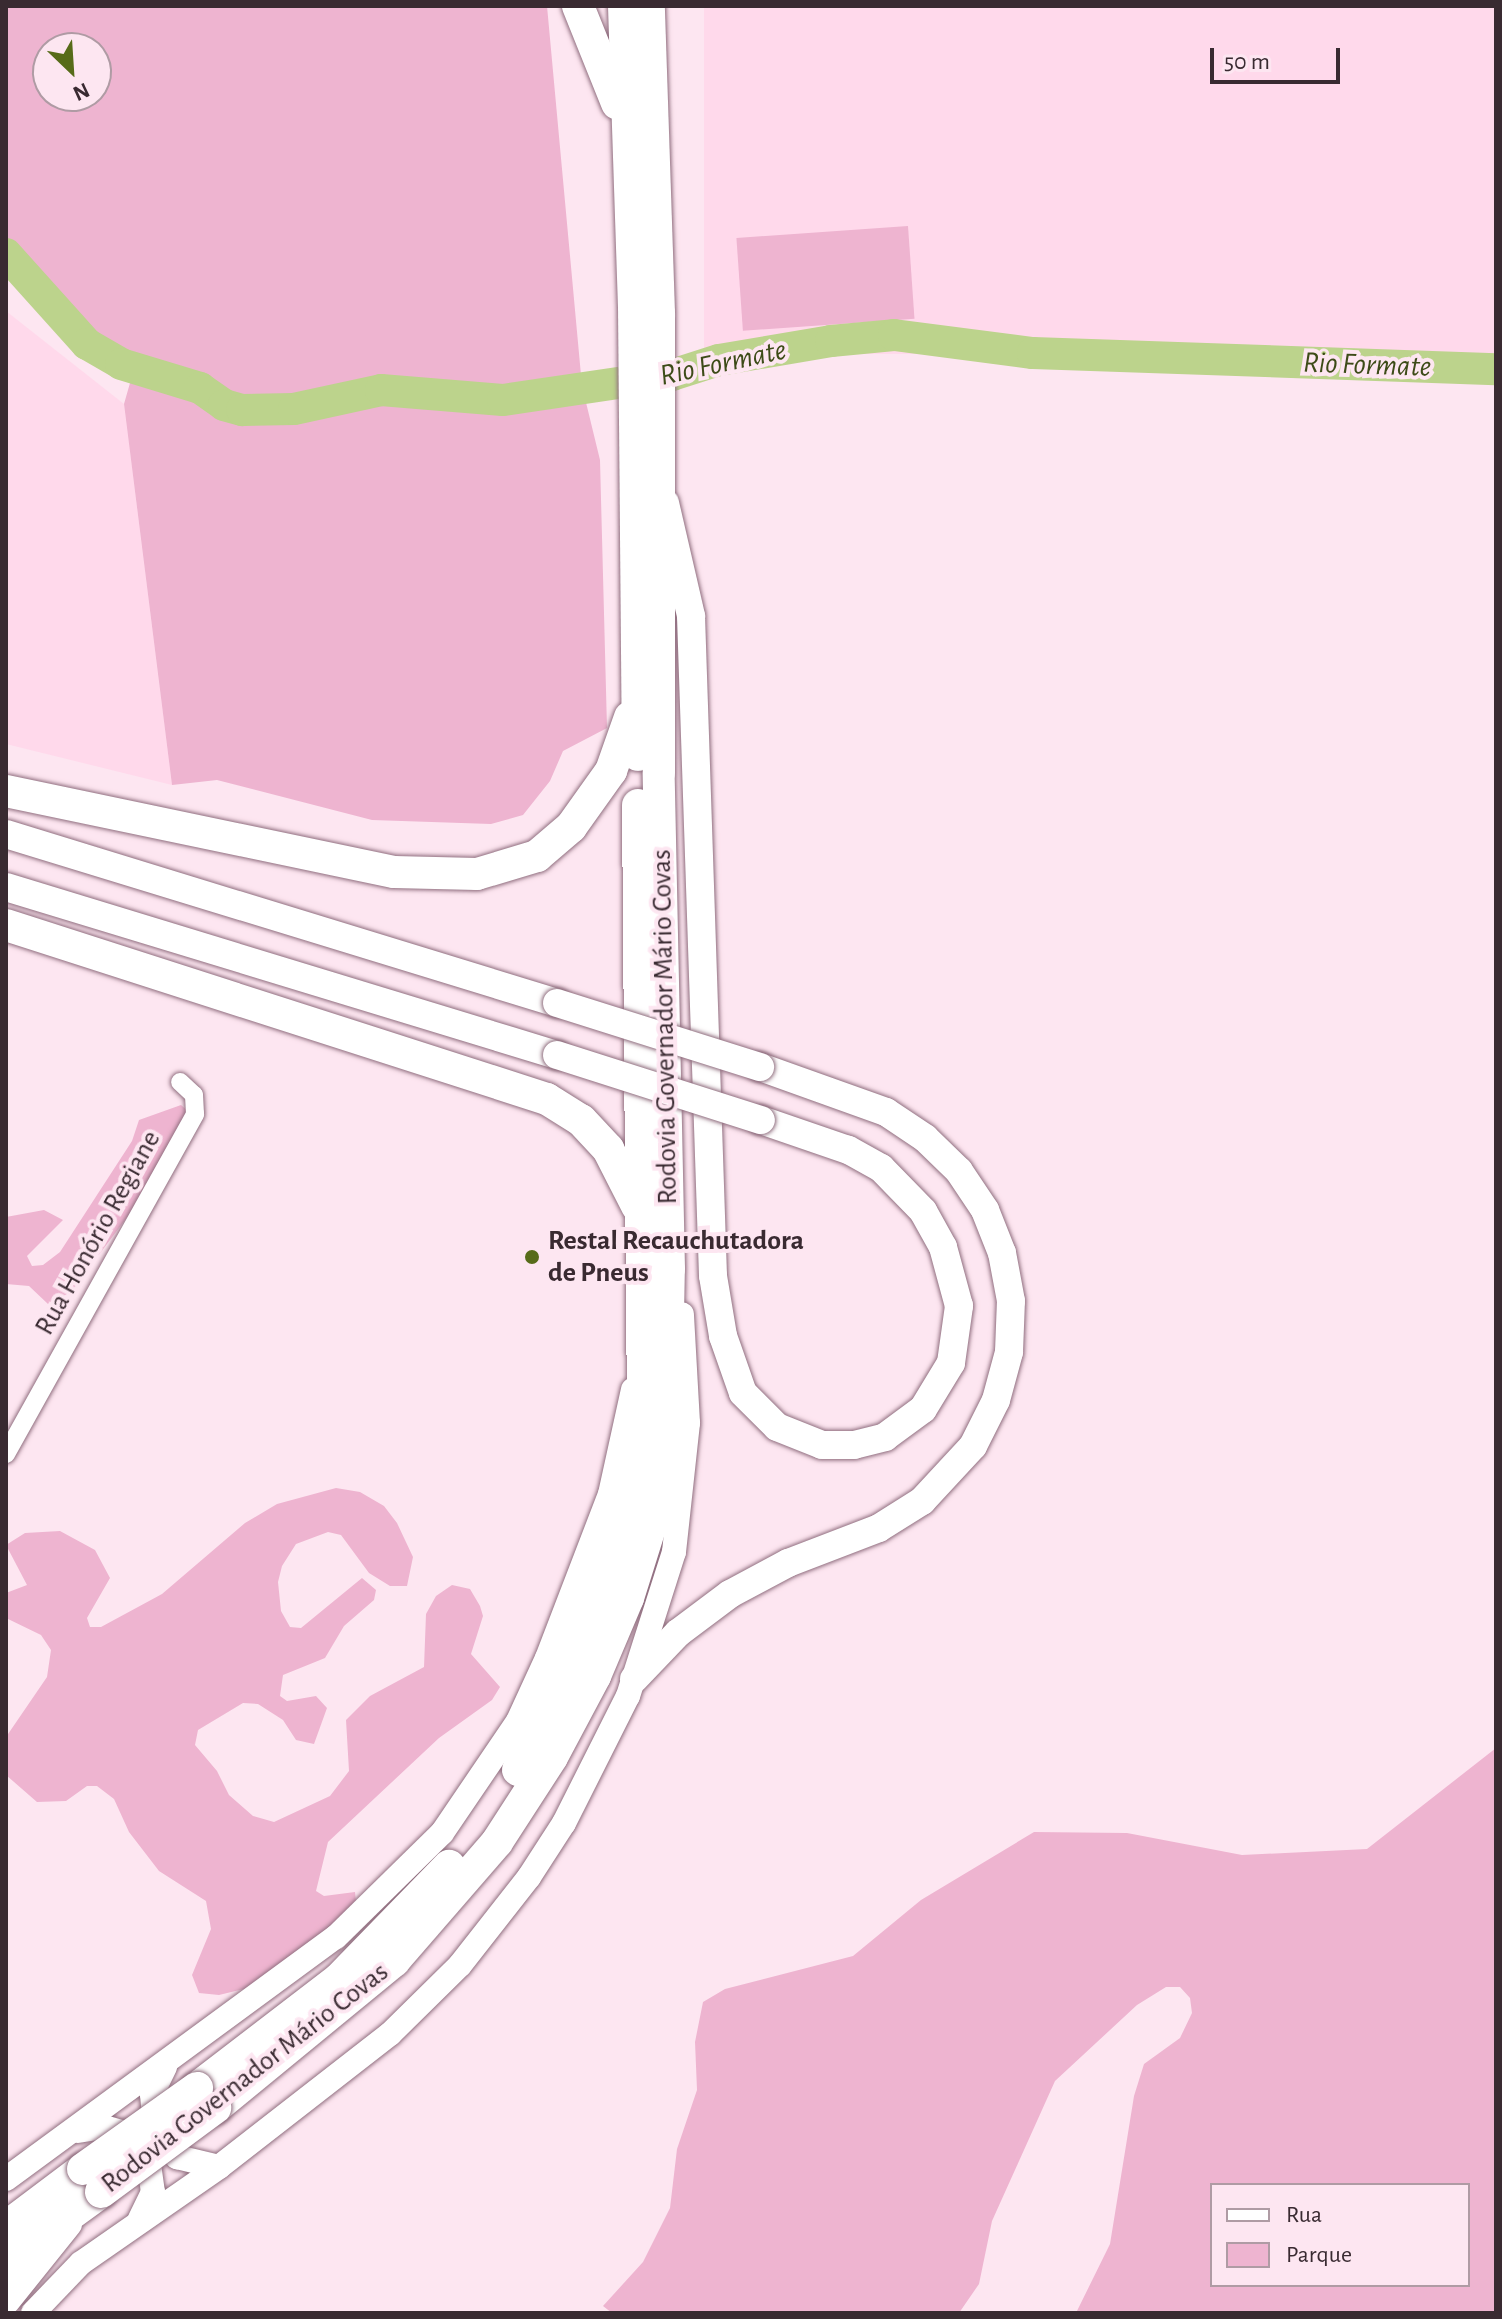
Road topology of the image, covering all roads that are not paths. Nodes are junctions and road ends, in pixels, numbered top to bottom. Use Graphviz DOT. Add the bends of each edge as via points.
graph roads {
  1 [pos="578,6"];
  2 [pos="624,6"];
  3 [pos="649,6"];
  4 [pos="629,140"];
  5 [pos="646,310"];
  6 [pos="646,444"];
  7 [pos="659,486"];
  8 [pos="636,674"];
  9 [pos="6,791"];
  10 [pos="6,834"];
  11 [pos="6,887"];
  12 [pos="6,925"];
  13 [pos="180,1082"];
  14 [pos="644,1241"];
  15 [pos="669,1269"];
  16 [pos="646,1328"];
  17 [pos="6,1454"];
  18 [pos="634,1679"];
  19 [pos="168,2063"];
  20 [pos="206,2098"];
  21 [pos="69,2135"];
  22 [pos="219,2167"];
  23 [pos="8,2173"];
  24 [pos="88,2190"];
  25 [pos="136,2224"];
  26 [pos="6,2227"];
  27 [pos="6,2261"];
  28 [pos="6,2301"];
  29 [pos="33,2313"];
  1 -- 4 [label="highway" via="607,68"];
  2 -- 4 [label="highway, Rodovia Governador Mário Covas"];
  3 -- 5 [label="highway, Rodovia Governador Mário Covas"];
  4 -- 5 [label="highway, Rodovia Governador Mário Covas"];
  5 -- 6 [label="highway, Rodovia Governador Mário Covas"];
  6 -- 7 [label="highway, Rodovia Governador Mário Covas"];
  6 -- 8 [label="highway, Rodovia Governador Mário Covas"];
  7 -- 11 [label="main road, bridge" via="691,616 713,1276 723,1336 743,1393 777,1427 822,1445 854,1445 885,1437 923,1409 951,1363 959,1306 943,1247 923,1211 881,1168 848,1150 761,1120 557,1055"];
  7 -- 15 [label="highway, Rodovia Governador Mário Covas"];
  8 -- 9 [label="highway" via="621,748 585,810 537,856 477,874 394,872"];
  8 -- 14 [label="highway, Rodovia Governador Mário Covas"];
  10 -- 18 [label="main road, bridge" via="760,1067 886,1112 925,1138 959,1171 985,1210 1007,1276 1011,1326 1004,1376 973,1446 922,1501 879,1528 788,1563 730,1594 678,1633"];
  12 -- 14 [label="highway" via="547,1099 581,1120 619,1165 636,1202"];
  13 -- 17 [label="street, Rua Honório Regiane" via="194,1095 189,1126"];
  14 -- 16 [label="highway, Rodovia Governador Mário Covas"];
  15 -- 18 [label="main road" via="682,1314 688,1423 681,1513 659,1607"];
  15 -- 20 [label="highway, Rodovia Governador Mário Covas" via="666,1419 655,1512 628,1598 552,1757 497,1842 436,1918 356,1995"];
  16 -- 19 [label="main road" via="610,1494 584,1570 518,1721 473,1794 399,1881 336,1937"];
  16 -- 20 [label="highway, Rodovia Governador Mário Covas" via="643,1415 628,1510 569,1672 533,1747 485,1822 378,1944"];
  18 -- 22 [label="main road" via="564,1823 460,1965 390,2034"];
  19 -- 21 [label="main road"];
  19 -- 22 [label="main road" via="152,2094 155,2129 177,2157"];
  20 -- 24 [label="highway, Rodovia Governador Mário Covas, bridge"];
  21 -- 23 [label="main road"];
  21 -- 25 [label="main road" via="104,2127 122,2132 142,2150 153,2174 153,2192"];
  22 -- 25 [label="main road"];
  24 -- 26 [label="highway, Rodovia Governador Mário Covas"];
  24 -- 27 [label="highway, Rodovia Governador Mário Covas"];
  24 -- 28 [label="main road"];
  25 -- 29 [label="main road" via="81,2263"];
}
